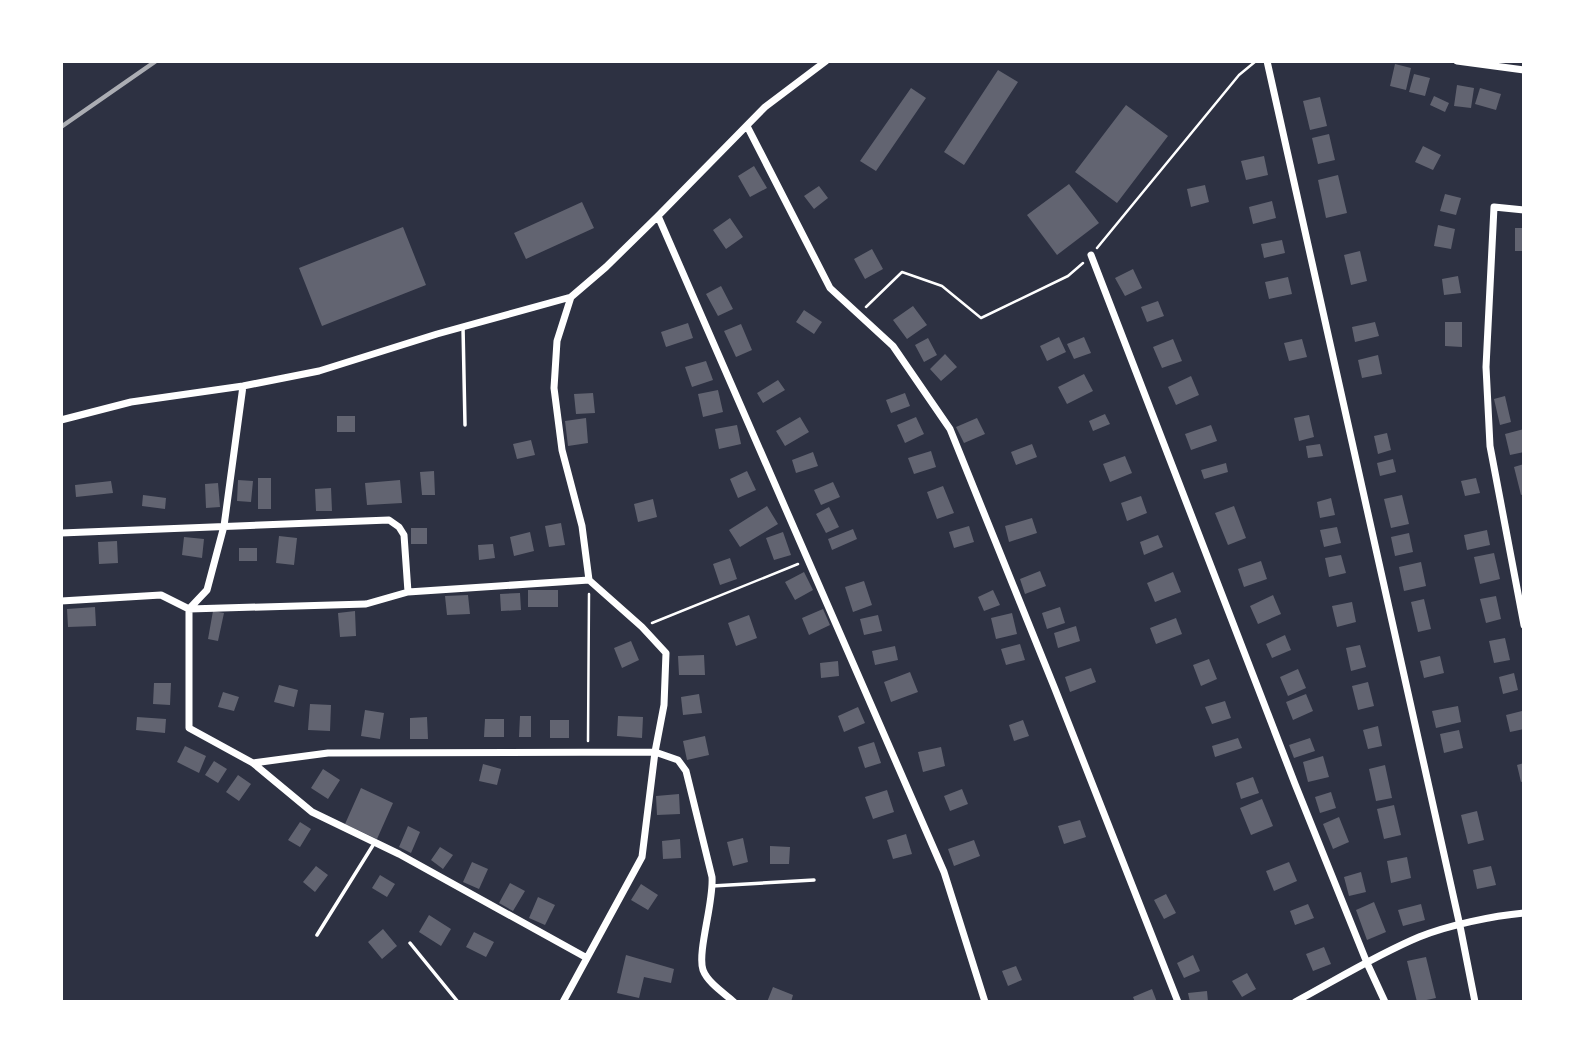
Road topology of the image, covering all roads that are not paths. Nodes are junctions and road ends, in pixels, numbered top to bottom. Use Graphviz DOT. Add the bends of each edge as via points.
graph roads {
  1 [pos="826,61"];
  2 [pos="1267,61"];
  3 [pos="1457,61"];
  4 [pos="1524,70"];
  5 [pos="747,126"];
  6 [pos="1524,210"];
  7 [pos="659,216"];
  8 [pos="1091,255"];
  9 [pos="571,297"];
  10 [pos="463,327"];
  11 [pos="243,386"];
  12 [pos="61,421"];
  13 [pos="465,425"];
  14 [pos="224,526"];
  15 [pos="61,533"];
  16 [pos="589,580"];
  17 [pos="408,592"];
  18 [pos="61,601"];
  19 [pos="189,608"];
  20 [pos="1524,625"];
  21 [pos="655,752"];
  22 [pos="253,763"];
  23 [pos="375,842"];
  24 [pos="814,880"];
  25 [pos="712,886"];
  26 [pos="1524,913"];
  27 [pos="1460,926"];
  28 [pos="317,935"];
  29 [pos="410,943"];
  30 [pos="587,958"];
  31 [pos="1367,963"];
  32 [pos="458,1002"];
  33 [pos="564,1002"];
  34 [pos="734,1002"];
  35 [pos="985,1002"];
  36 [pos="1178,1002"];
  37 [pos="1296,1002"];
  38 [pos="1385,1002"];
  39 [pos="1475,1002"];
  1 -- 5 [label="street"];
  2 -- 27 [label="street"];
  3 -- 4 [label="street"];
  5 -- 7 [label="street"];
  5 -- 36 [label="street" via="830,288 893,346 950,429"];
  6 -- 20 [label="street" via="1494,207 1486,366 1490,446"];
  7 -- 9 [label="street"];
  7 -- 35 [label="street" via="944,872"];
  8 -- 31 [label="street"];
  9 -- 10 [label="street"];
  9 -- 16 [label="street" via="557,341 554,388"];
  10 -- 11 [label="street" via="319,371"];
  10 -- 13 [label="lane"];
  11 -- 12 [label="street" via="131,402"];
  11 -- 14 [label="street"];
  14 -- 15 [label="street"];
  14 -- 17 [label="street" via="389,520 404,536"];
  14 -- 19 [label="street" via="207,590"];
  16 -- 17 [label="street"];
  16 -- 21 [label="street" via="666,653 664,705"];
  17 -- 19 [label="street" via="366,604"];
  18 -- 19 [label="street" via="161,595"];
  19 -- 22 [label="street" via="189,728"];
  21 -- 22 [label="street" via="328,753"];
  21 -- 25 [label="street" via="678,760 686,771"];
  21 -- 30 [label="street" via="642,857"];
  22 -- 23 [label="street" via="312,812"];
  23 -- 28 [label="lane"];
  23 -- 30 [label="street"];
  24 -- 25 [label="lane"];
  25 -- 34 [label="street" via="703,971"];
  26 -- 27 [label="street"];
  27 -- 31 [label="street" via="1421,936"];
  27 -- 39 [label="street"];
  29 -- 32 [label="lane"];
  30 -- 33 [label="street"];
  31 -- 37 [label="street"];
  31 -- 38 [label="street"];
}
